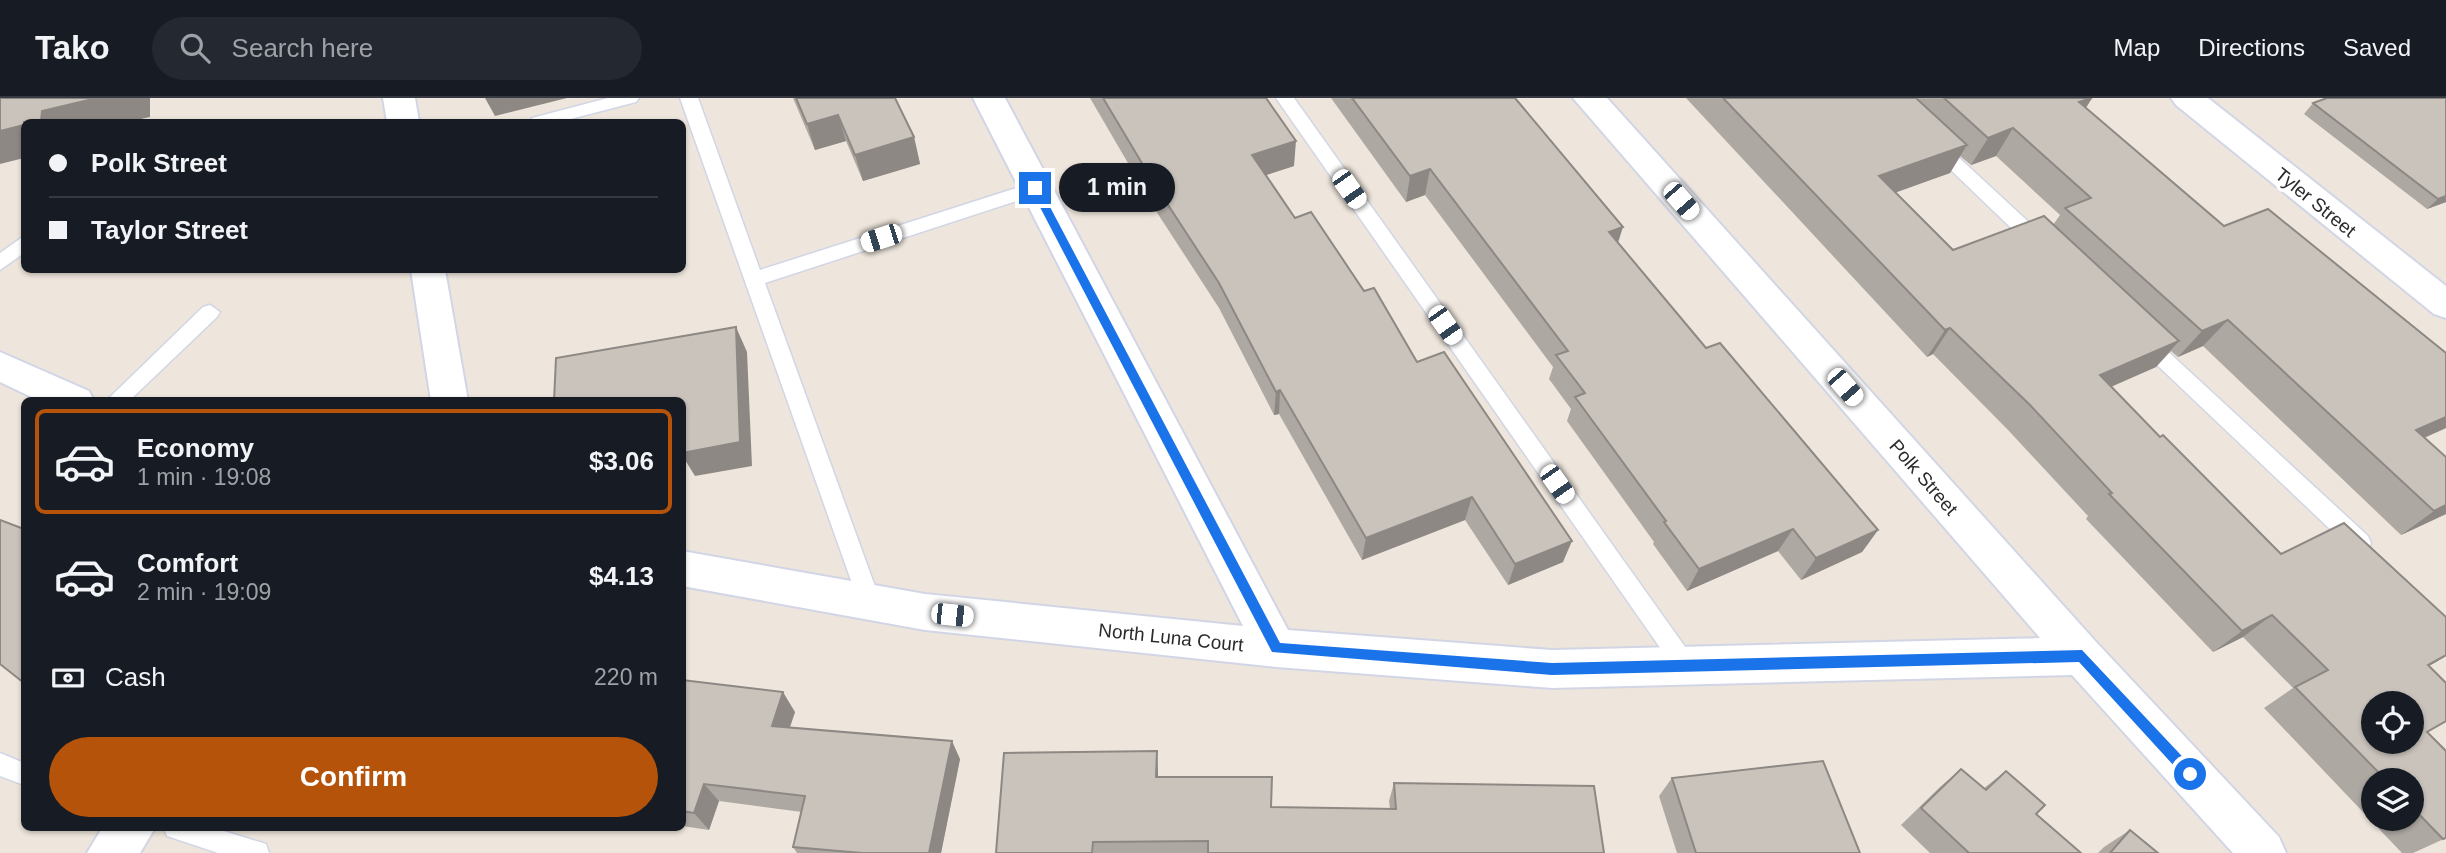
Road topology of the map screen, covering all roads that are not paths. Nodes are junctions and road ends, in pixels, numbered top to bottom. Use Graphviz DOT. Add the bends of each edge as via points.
graph roads {
  1 [pos="399,98"];
  2 [pos="630,98"];
  3 [pos="690,98"];
  4 [pos="989,98"];
  5 [pos="1285,98"];
  6 [pos="1589,98"];
  7 [pos="2187,98"];
  8 [pos="402,119"];
  9 [pos="550,119"];
  10 [pos="1925,136"];
  11 [pos="1035,188"];
  12 [pos="21,246"];
  13 [pos="2058,260"];
  14 [pos="0,263"];
  15 [pos="429,273"];
  16 [pos="754,279"];
  17 [pos="2446,305"];
  18 [pos="210,312"];
  19 [pos="2129,327"];
  20 [pos="0,366"];
  21 [pos="67,397"];
  22 [pos="120,397"];
  23 [pos="449,397"];
  24 [pos="2374,556"];
  25 [pos="686,570"];
  26 [pos="870,603"];
  27 [pos="1276,648"];
  28 [pos="2082,656"];
  29 [pos="1685,665"];
  30 [pos="0,764"];
  31 [pos="21,773"];
  32 [pos="129,831"];
  33 [pos="186,831"];
  34 [pos="110,853"];
  35 [pos="257,853"];
  36 [pos="2263,853"];
  1 -- 8 [label="street"];
  2 -- 9 [label="lane"];
  3 -- 16 [label="lane"];
  4 -- 11 [label="street"];
  5 -- 29 [label="lane"];
  6 -- 28 [label="street, Polk Street"];
  7 -- 17 [label="street, Tyler Street"];
  10 -- 13 [label="lane"];
  11 -- 16 [label="lane"];
  11 -- 27 [label="street"];
  12 -- 14 [label="lane"];
  15 -- 23 [label="street"];
  16 -- 26 [label="lane"];
  18 -- 22 [label="lane"];
  19 -- 24 [label="lane"];
  20 -- 21 [label="street"];
  25 -- 26 [label="street, North Luna Court"];
  26 -- 27 [label="street, North Luna Court"];
  27 -- 29 [label="street, North Luna Court" via="1552,669"];
  28 -- 29 [label="street, North Luna Court"];
  28 -- 36 [label="street, Polk Street"];
  30 -- 31 [label="lane"];
  32 -- 34 [label="street"];
  33 -- 35 [label="lane"];
}
